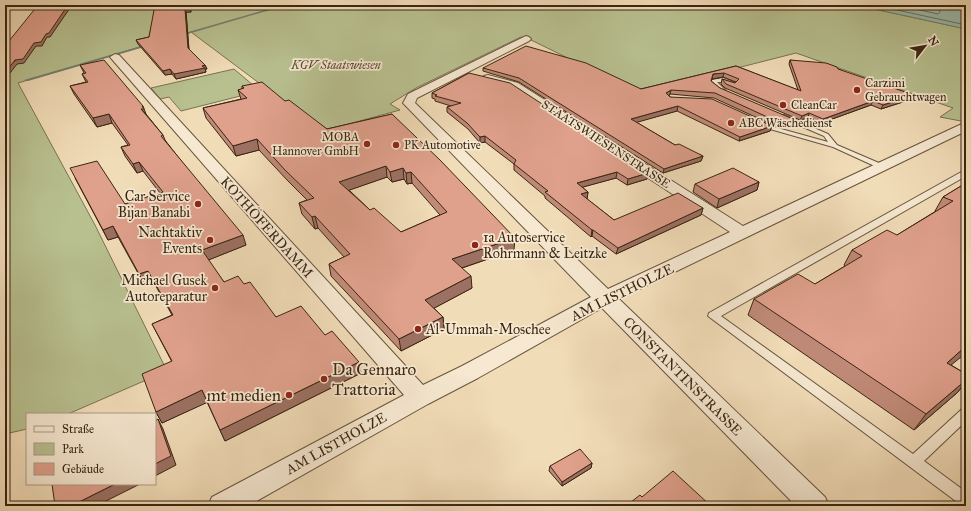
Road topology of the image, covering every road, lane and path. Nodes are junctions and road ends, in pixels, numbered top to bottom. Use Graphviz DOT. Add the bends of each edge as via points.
graph roads {
  1 [pos="13,5"];
  2 [pos="5,13"];
  3 [pos="526,39"];
  4 [pos="115,57"];
  5 [pos="462,71"];
  6 [pos="734,84"];
  7 [pos="729,94"];
  8 [pos="777,114"];
  9 [pos="752,119"];
  10 [pos="963,130"];
  11 [pos="835,146"];
  12 [pos="882,166"];
  13 [pos="966,173"];
  14 [pos="743,233"];
  15 [pos="605,298"];
  16 [pos="420,397"];
  17 [pos="966,413"];
  18 [pos="914,462"];
  19 [pos="966,500"];
  20 [pos="222,506"];
  21 [pos="815,506"];
  1 -- 2 [label="lane"];
  3 -- 5 [label="street, CONSTANTINSTRASSE"];
  4 -- 16 [label="street, KOTHÖFERDAMM"];
  5 -- 14 [label="street, STAATSWIESENSTRASSE" via="514,85"];
  5 -- 15 [label="street, CONSTANTINSTRASSE" via="412,96 409,102"];
  6 -- 7 [label="lane" via="722,80 714,81 714,84"];
  8 -- 11 [label="lane" via="826,135"];
  9 -- 11 [label="lane" via="772,128"];
  10 -- 12 [label="street, AM LISTHOLZE"];
  11 -- 12 [label="lane"];
  12 -- 14 [label="street, AM LISTHOLZE"];
  13 -- 18 [label="lane" via="713,316"];
  14 -- 15 [label="street, AM LISTHOLZE"];
  15 -- 16 [label="street, AM LISTHOLZE"];
  15 -- 21 [label="street, CONSTANTINSTRASSE"];
  16 -- 20 [label="street, AM LISTHOLZE"];
  17 -- 18 [label="lane"];
  18 -- 19 [label="lane"];
}
